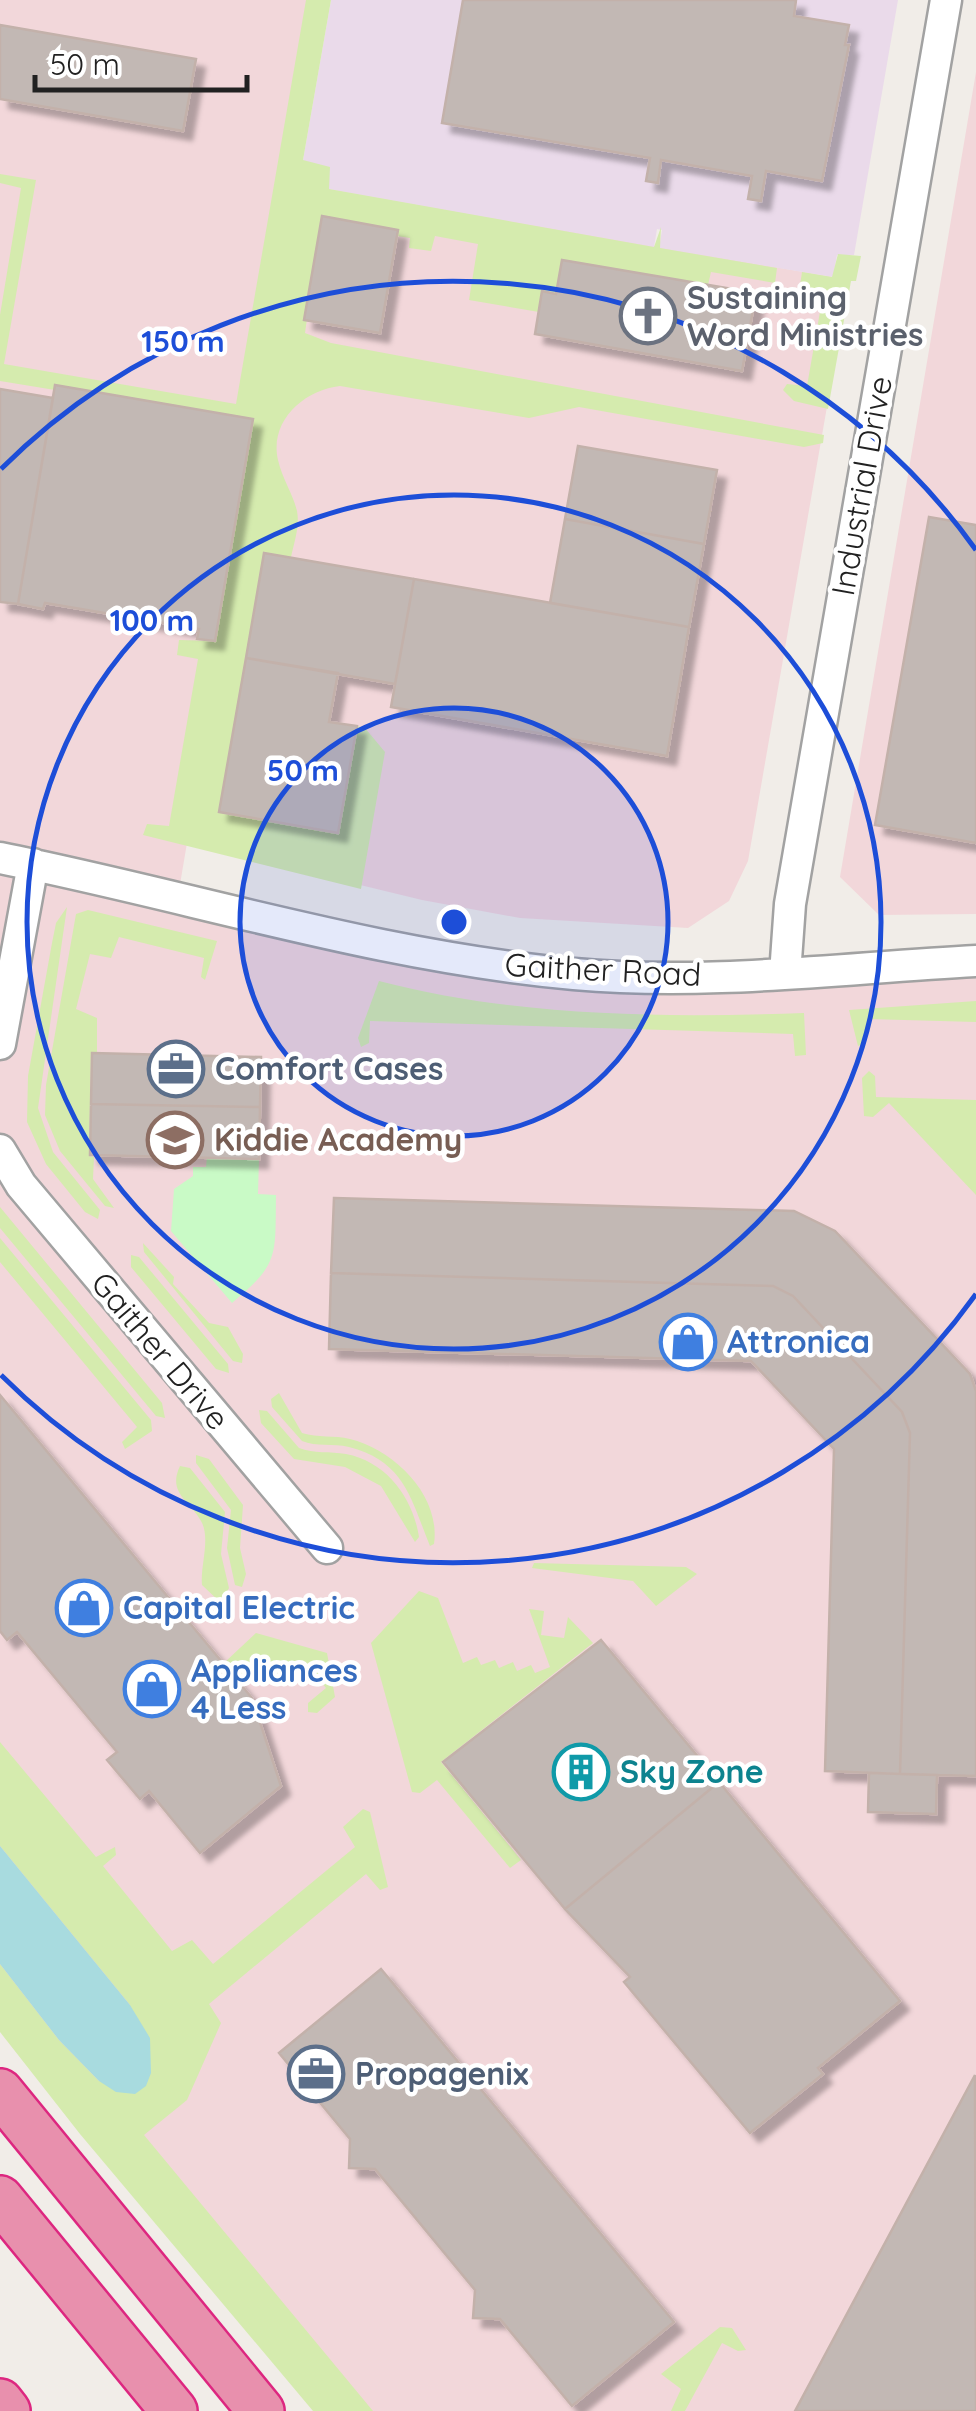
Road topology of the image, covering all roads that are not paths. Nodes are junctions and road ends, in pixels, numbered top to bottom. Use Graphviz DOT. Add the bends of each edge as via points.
graph roads {
  1 [pos="946,0"];
  2 [pos="0,858"];
  3 [pos="33,864"];
  4 [pos="976,961"];
  5 [pos="785,974"];
  6 [pos="0,1044"];
  7 [pos="0,1150"];
  8 [pos="326,1548"];
  9 [pos="0,2092"];
  10 [pos="0,2199"];
  11 [pos="0,2402"];
  12 [pos="7,2411"];
  13 [pos="174,2411"];
  14 [pos="261,2411"];
  1 -- 5 [label="street, Industrial Drive" via="790,904"];
  2 -- 3 [label="street, Gaither Road"];
  3 -- 5 [label="street, Gaither Road" via="498,965 652,977"];
  3 -- 6 [label="street"];
  4 -- 5 [label="street, Gaither Road"];
  7 -- 8 [label="street, Gaither Drive" via="20,1185"];
  9 -- 14 [label="highway"];
  10 -- 13 [label="highway"];
  11 -- 12 [label="highway"];
}
